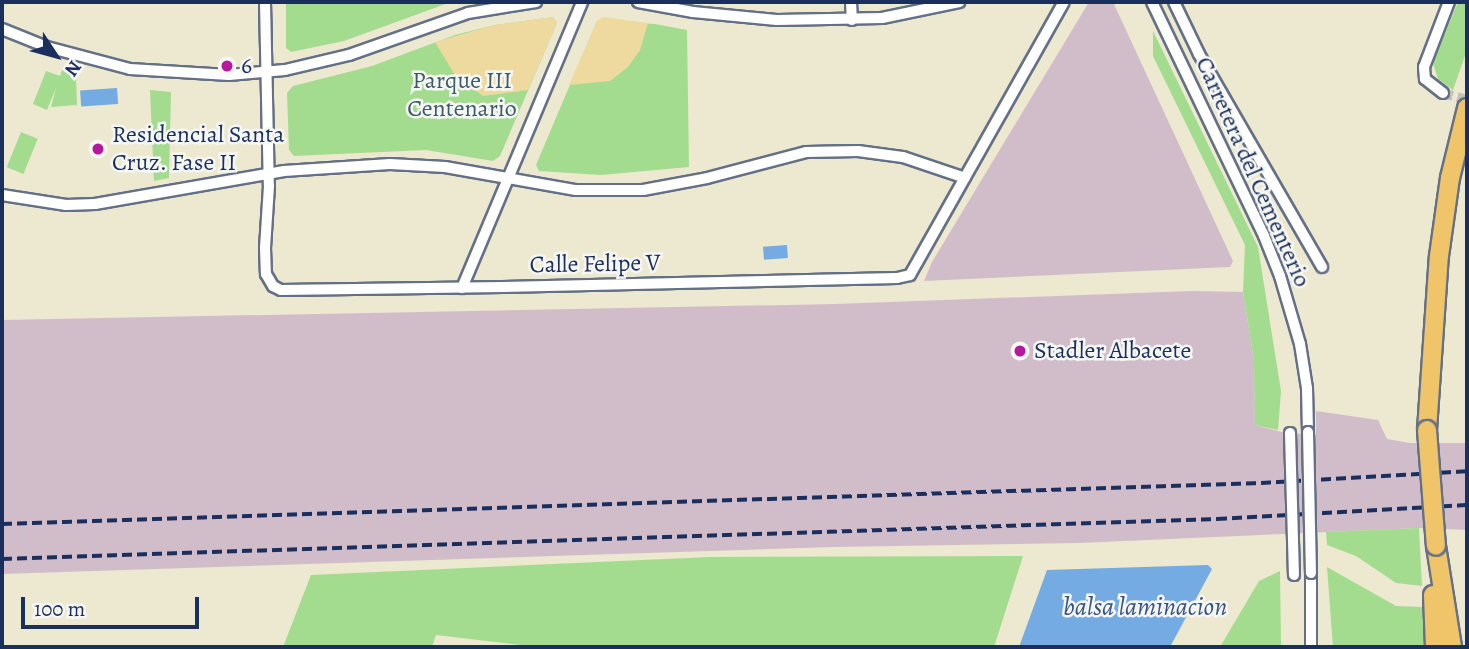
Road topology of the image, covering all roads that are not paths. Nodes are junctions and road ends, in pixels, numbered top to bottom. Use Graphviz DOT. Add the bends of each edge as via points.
graph roads {
  1 [pos="265,2"];
  2 [pos="536,2"];
  3 [pos="582,2"];
  4 [pos="638,2"];
  5 [pos="851,2"];
  6 [pos="959,2"];
  7 [pos="1064,2"];
  8 [pos="1152,2"];
  9 [pos="1174,2"];
  10 [pos="1449,2"];
  11 [pos="852,20"];
  12 [pos="2,29"];
  13 [pos="266,72"];
  14 [pos="1443,93"];
  15 [pos="1467,108"];
  16 [pos="269,174"];
  17 [pos="965,178"];
  18 [pos="505,180"];
  19 [pos="2,195"];
  20 [pos="1322,267"];
  21 [pos="462,288"];
  22 [pos="1290,433"];
  23 [pos="1436,546"];
  24 [pos="1294,575"];
  25 [pos="1311,647"];
  26 [pos="1435,647"];
  27 [pos="1452,647"];
  1 -- 13 [label="street"];
  2 -- 13 [label="street" via="468,13 349,55"];
  3 -- 18 [label="street"];
  4 -- 11 [label="street" via="740,18"];
  5 -- 11 [label="street"];
  6 -- 11 [label="street"];
  7 -- 17 [label="street"];
  8 -- 25 [label="street, Carretera del Cementerio, bridge" via="1264,236 1300,344 1307,388"];
  9 -- 20 [label="street" via="1199,54"];
  10 -- 14 [label="street" via="1424,67 1425,79"];
  12 -- 13 [label="street" via="130,69 229,75"];
  13 -- 16 [label="street"];
  15 -- 23 [label="highway, bridge" via="1450,178 1439,256 1427,430"];
  16 -- 18 [label="street" via="390,164 445,167"];
  16 -- 19 [label="street" via="95,204 66,205"];
  16 -- 21 [label="street, Calle Felipe V" via="266,274 273,286 281,290"];
  17 -- 18 [label="street" via="903,157 858,151 806,152 643,190 576,190"];
  17 -- 21 [label="street, Calle Felipe V" via="910,275"];
  18 -- 21 [label="street"];
  22 -- 24 [label="street, bridge"];
  23 -- 26 [label="highway" via="1432,585"];
  23 -- 27 [label="highway"];
}
